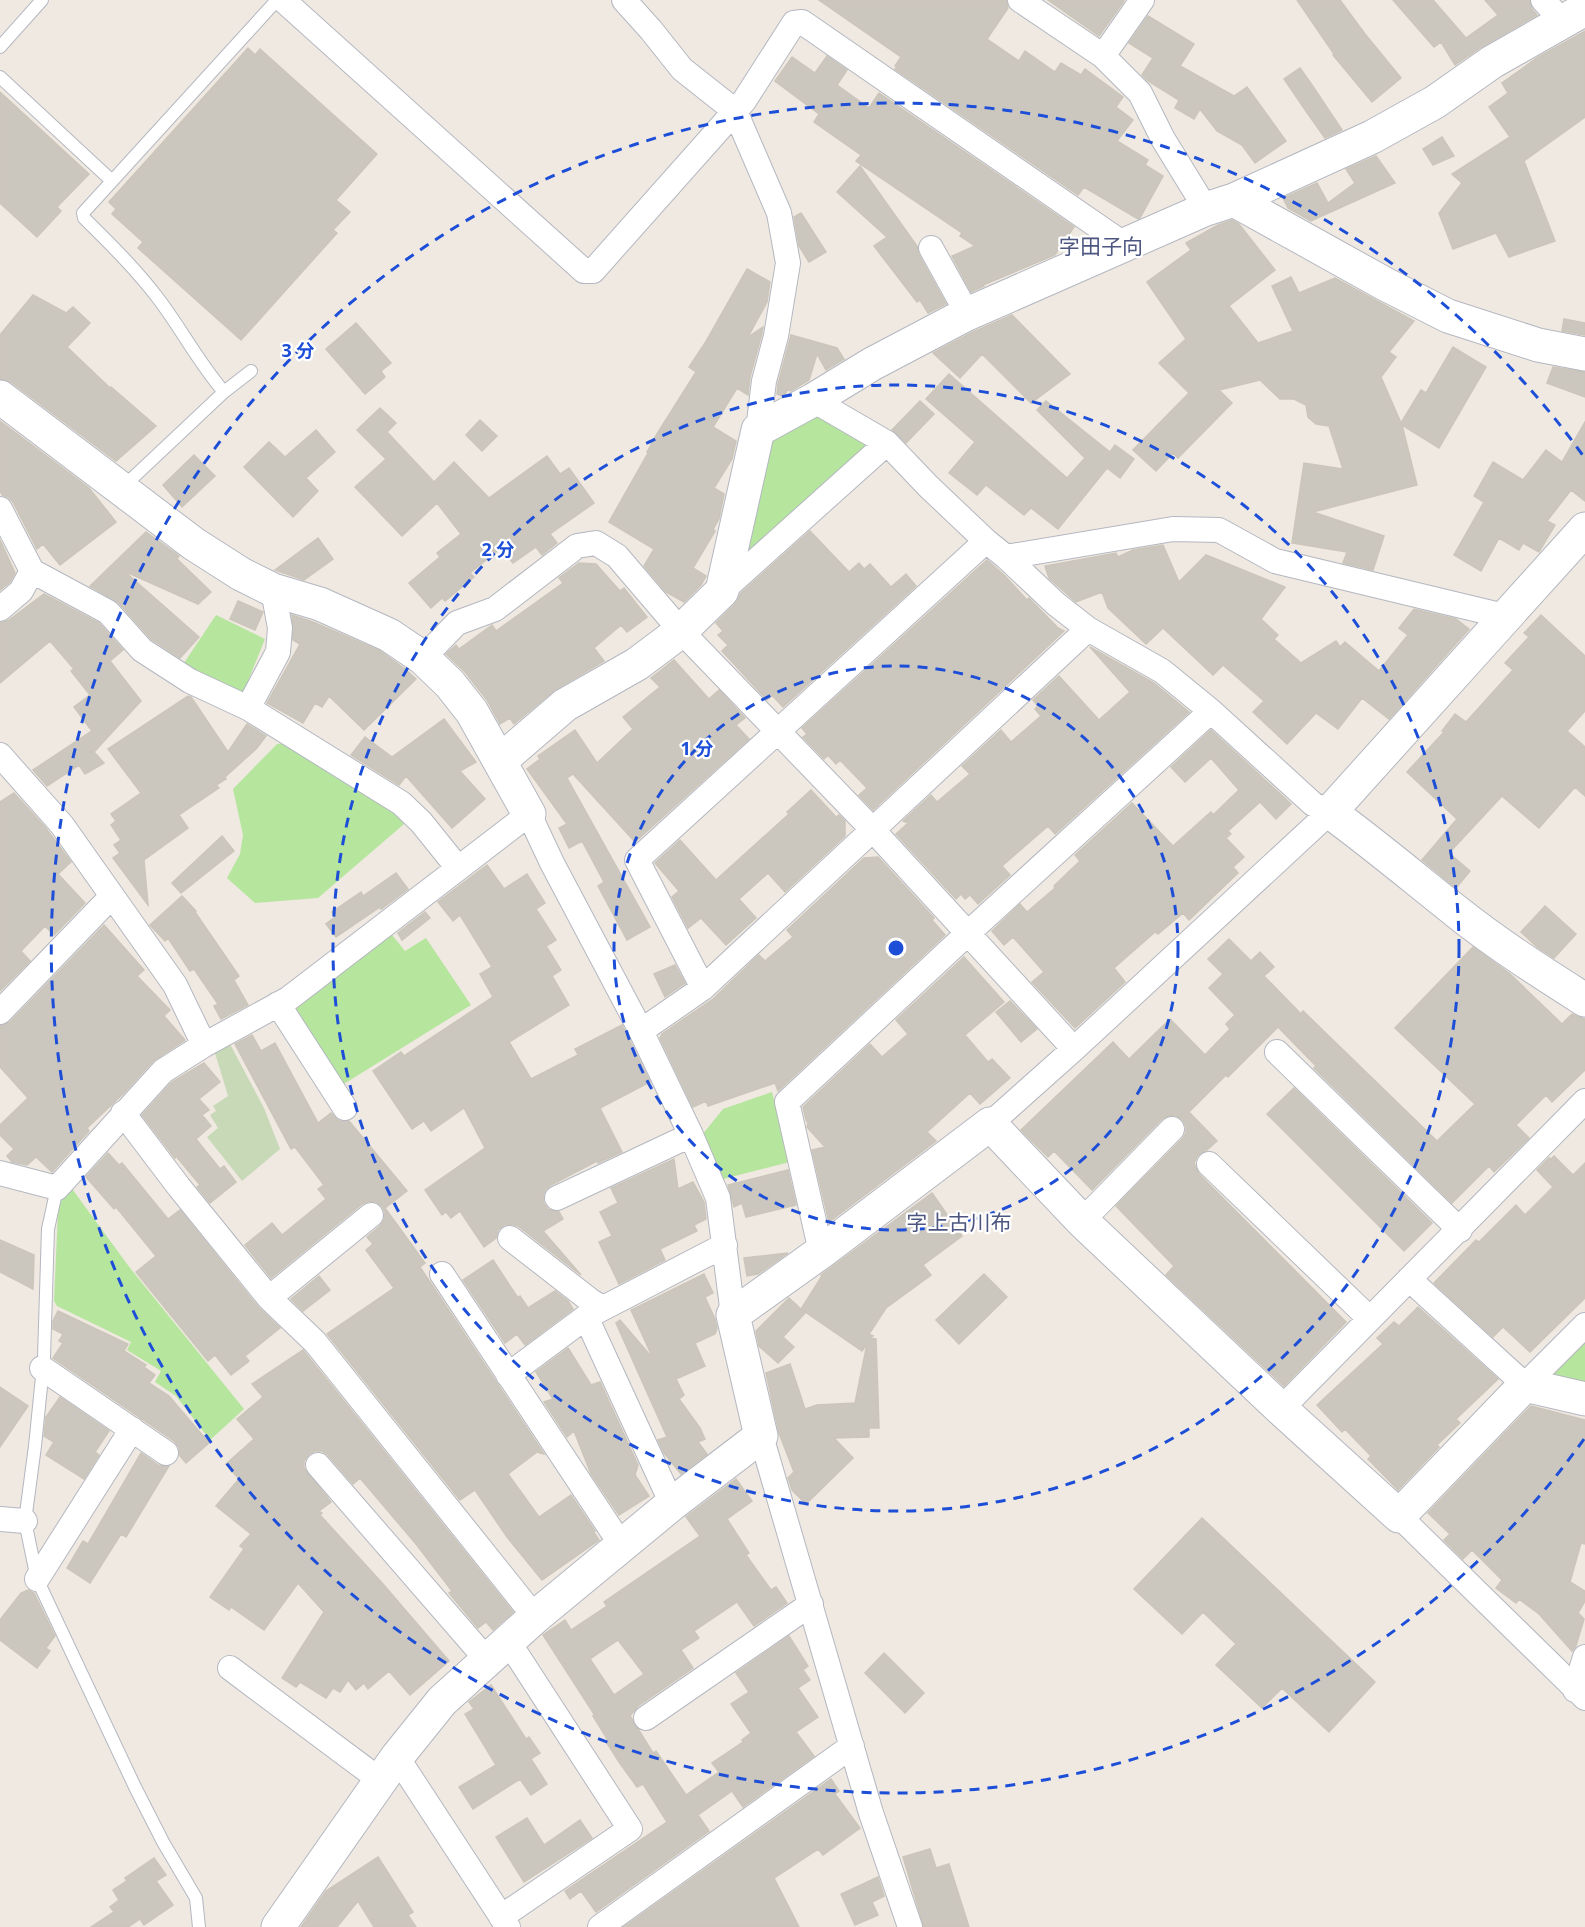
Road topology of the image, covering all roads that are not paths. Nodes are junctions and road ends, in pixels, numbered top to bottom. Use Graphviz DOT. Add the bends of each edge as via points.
graph roads {
  1 [pos="42,0"];
  2 [pos="277,0"];
  3 [pos="283,0"];
  4 [pos="624,0"];
  5 [pos="1020,0"];
  6 [pos="1142,0"];
  7 [pos="1564,11"];
  8 [pos="0,47"];
  9 [pos="1103,56"];
  10 [pos="0,77"];
  11 [pos="735,111"];
  12 [pos="112,181"];
  13 [pos="1220,205"];
  14 [pos="1125,245"];
  15 [pos="931,248"];
  16 [pos="967,314"];
  17 [pos="1585,354"];
  18 [pos="251,370"];
  19 [pos="225,392"];
  20 [pos="0,397"];
  21 [pos="813,400"];
  22 [pos="758,430"];
  23 [pos="887,443"];
  24 [pos="122,488"];
  25 [pos="0,509"];
  26 [pos="1585,529"];
  27 [pos="986,541"];
  28 [pos="1006,557"];
  29 [pos="32,571"];
  30 [pos="273,590"];
  31 [pos="722,591"];
  32 [pos="0,609"];
  33 [pos="1508,617"];
  34 [pos="1088,629"];
  35 [pos="681,631"];
  36 [pos="423,658"];
  37 [pos="248,708"];
  38 [pos="1211,711"];
  39 [pos="777,730"];
  40 [pos="0,755"];
  41 [pos="500,761"];
  42 [pos="1330,812"];
  43 [pos="529,814"];
  44 [pos="872,829"];
  45 [pos="458,868"];
  46 [pos="112,896"];
  47 [pos="967,934"];
  48 [pos="703,988"];
  49 [pos="1582,994"];
  50 [pos="278,1004"];
  51 [pos="0,1012"];
  52 [pos="640,1031"];
  53 [pos="204,1045"];
  54 [pos="1074,1049"];
  55 [pos="1277,1052"];
  56 [pos="1585,1101"];
  57 [pos="345,1108"];
  58 [pos="123,1113"];
  59 [pos="990,1124"];
  60 [pos="1172,1129"];
  61 [pos="691,1135"];
  62 [pos="1209,1164"];
  63 [pos="0,1173"];
  64 [pos="57,1188"];
  65 [pos="557,1198"];
  66 [pos="371,1215"];
  67 [pos="1082,1221"];
  68 [pos="1460,1230"];
  69 [pos="510,1238"];
  70 [pos="725,1245"];
  71 [pos="821,1252"];
  72 [pos="442,1274"];
  73 [pos="1409,1280"];
  74 [pos="269,1298"];
  75 [pos="595,1313"];
  76 [pos="733,1315"];
  77 [pos="1370,1319"];
  78 [pos="1585,1324"];
  79 [pos="42,1368"];
  80 [pos="508,1375"];
  81 [pos="1525,1385"];
  82 [pos="1585,1399"];
  83 [pos="1281,1409"];
  84 [pos="132,1429"];
  85 [pos="761,1436"];
  86 [pos="166,1453"];
  87 [pos="318,1466"];
  88 [pos="672,1504"];
  89 [pos="1399,1516"];
  90 [pos="0,1520"];
  91 [pos="25,1521"];
  92 [pos="622,1546"];
  93 [pos="37,1579"];
  94 [pos="811,1604"];
  95 [pos="535,1617"];
  96 [pos="497,1650"];
  97 [pos="1585,1657"];
  98 [pos="230,1668"];
  99 [pos="1580,1694"];
  100 [pos="646,1718"];
  101 [pos="852,1746"];
  102 [pos="388,1769"];
  103 [pos="505,1922"];
  104 [pos="199,1927"];
  105 [pos="278,1927"];
  106 [pos="600,1927"];
  107 [pos="910,1927"];
  1 -- 8 [label="lane"];
  2 -- 12 [label="lane"];
  3 -- 11 [label="street" via="584,271 593,271"];
  4 -- 11 [label="street" via="682,69"];
  5 -- 9 [label="street"];
  6 -- 9 [label="street"];
  7 -- 13 [label="street" via="1435,102 1372,137"];
  9 -- 13 [label="street" via="1140,93 1163,139"];
  10 -- 12 [label="lane"];
  11 -- 14 [label="street" via="794,23 802,22"];
  11 -- 22 [label="street" via="778,213 788,263"];
  12 -- 19 [label="lane" via="83,213 84,218 157,297"];
  13 -- 14 [label="street"];
  13 -- 17 [label="street" via="1448,316 1538,345"];
  14 -- 16 [label="street"];
  15 -- 16 [label="street"];
  16 -- 21 [label="street"];
  18 -- 19 [label="lane"];
  19 -- 24 [label="lane"];
  20 -- 24 [label="street"];
  21 -- 22 [label="street"];
  21 -- 23 [label="street"];
  22 -- 31 [label="street"];
  23 -- 27 [label="street"];
  23 -- 31 [label="street"];
  24 -- 30 [label="street" via="194,544"];
  25 -- 29 [label="street"];
  26 -- 33 [label="street"];
  27 -- 28 [label="street"];
  27 -- 39 [label="street"];
  28 -- 33 [label="street" via="1173,529 1220,530 1275,561"];
  28 -- 34 [label="street"];
  29 -- 32 [label="street" via="21,591"];
  29 -- 37 [label="street" via="108,612 142,650 189,681"];
  30 -- 36 [label="street" via="320,604 389,635"];
  30 -- 37 [label="street" via="280,628 278,652"];
  31 -- 35 [label="street"];
  33 -- 42 [label="street"];
  34 -- 38 [label="street" via="1162,671"];
  34 -- 44 [label="street"];
  35 -- 36 [label="street" via="617,556 596,543 577,546 495,609 457,623"];
  35 -- 39 [label="street"];
  35 -- 41 [label="street" via="637,663 565,705"];
  36 -- 41 [label="street" via="472,712"];
  37 -- 45 [label="street" via="401,803"];
  38 -- 42 [label="street" via="1313,804"];
  38 -- 47 [label="street"];
  39 -- 44 [label="street"];
  39 -- 48 [label="street" via="637,860"];
  40 -- 46 [label="street" via="62,825"];
  41 -- 43 [label="street"];
  42 -- 49 [label="street" via="1457,912 1536,969"];
  42 -- 54 [label="street"];
  43 -- 45 [label="street"];
  43 -- 52 [label="street"];
  44 -- 47 [label="street"];
  44 -- 48 [label="street"];
  45 -- 50 [label="street"];
  46 -- 51 [label="street"];
  46 -- 53 [label="street" via="175,985"];
  47 -- 54 [label="street"];
  47 -- 71 [label="street" via="787,1101"];
  48 -- 52 [label="street"];
  50 -- 53 [label="street"];
  50 -- 57 [label="street"];
  52 -- 61 [label="street"];
  53 -- 58 [label="street" via="163,1071"];
  54 -- 59 [label="street"];
  55 -- 68 [label="street"];
  56 -- 68 [label="street"];
  58 -- 64 [label="street"];
  58 -- 74 [label="street"];
  59 -- 67 [label="street"];
  59 -- 71 [label="street"];
  60 -- 67 [label="street"];
  61 -- 65 [label="street"];
  61 -- 70 [label="street" via="718,1198"];
  62 -- 77 [label="street"];
  63 -- 64 [label="street"];
  64 -- 79 [label="lane" via="48,1229"];
  66 -- 74 [label="street"];
  67 -- 83 [label="street"];
  68 -- 73 [label="street"];
  69 -- 75 [label="street" via="591,1301"];
  70 -- 75 [label="street"];
  70 -- 76 [label="street"];
  71 -- 76 [label="street"];
  72 -- 80 [label="street"];
  73 -- 77 [label="street"];
  73 -- 81 [label="street"];
  74 -- 95 [label="street" via="315,1342"];
  75 -- 80 [label="street"];
  75 -- 88 [label="street"];
  76 -- 85 [label="street"];
  77 -- 83 [label="street"];
  78 -- 81 [label="street"];
  79 -- 84 [label="street"];
  79 -- 91 [label="lane"];
  80 -- 92 [label="street"];
  81 -- 82 [label="street"];
  81 -- 89 [label="street"];
  83 -- 89 [label="street"];
  84 -- 86 [label="street"];
  84 -- 93 [label="street"];
  85 -- 88 [label="street"];
  85 -- 94 [label="street"];
  87 -- 96 [label="street"];
  88 -- 92 [label="street"];
  89 -- 99 [label="street"];
  90 -- 91 [label="street"];
  91 -- 93 [label="lane"];
  92 -- 95 [label="street"];
  93 -- 104 [label="lane" via="135,1787 196,1898"];
  94 -- 100 [label="street"];
  94 -- 101 [label="street"];
  95 -- 96 [label="street"];
  96 -- 102 [label="street" via="442,1701"];
  96 -- 103 [label="street" via="630,1828"];
  97 -- 99 [label="street"];
  98 -- 102 [label="street"];
  101 -- 106 [label="street"];
  101 -- 107 [label="street"];
  102 -- 103 [label="street"];
  102 -- 105 [label="street"];
}
